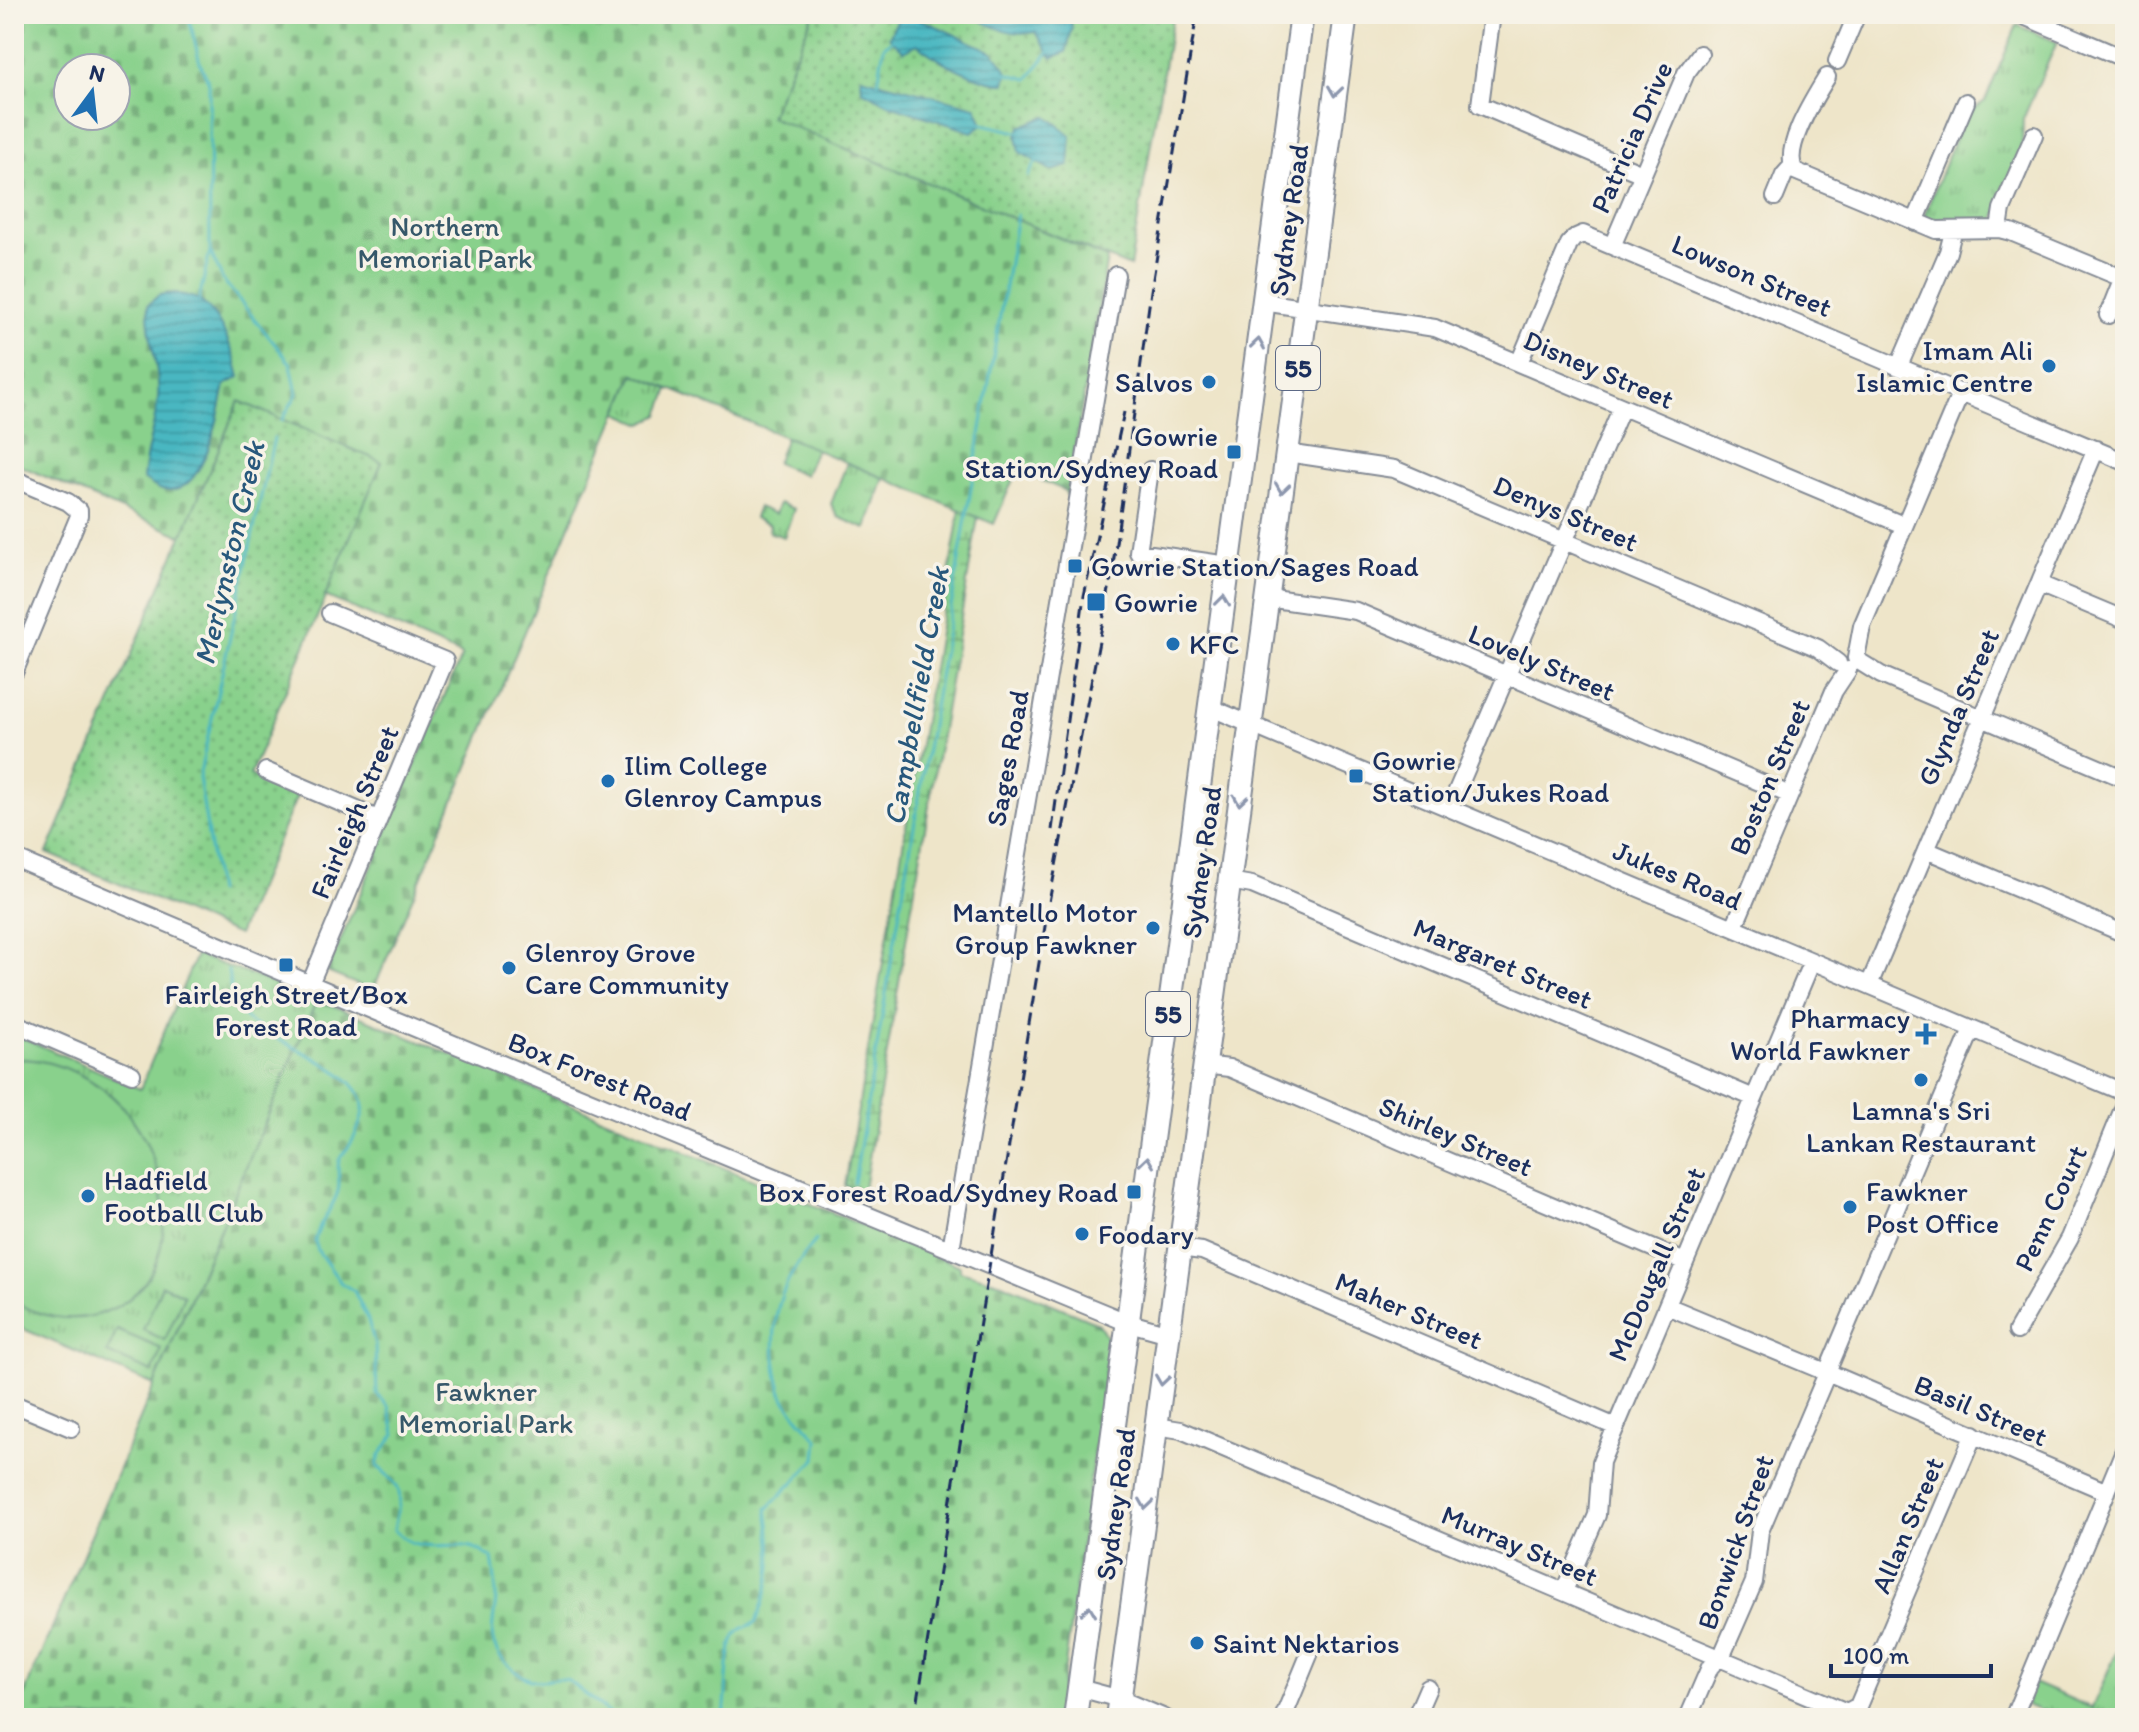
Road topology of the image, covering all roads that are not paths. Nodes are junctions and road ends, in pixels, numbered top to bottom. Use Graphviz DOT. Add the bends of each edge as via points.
graph roads {
  1 [pos="1302,14"];
  2 [pos="1346,14"];
  3 [pos="1492,14"];
  4 [pos="1857,14"];
  5 [pos="2019,14"];
  6 [pos="2044,19"];
  7 [pos="1700,54"];
  8 [pos="2125,59"];
  9 [pos="1837,61"];
  10 [pos="1827,77"];
  11 [pos="1966,102"];
  12 [pos="2034,135"];
  13 [pos="1792,166"];
  14 [pos="1642,174"];
  15 [pos="1775,197"];
  16 [pos="1915,222"];
  17 [pos="1999,229"];
  18 [pos="1953,232"];
  19 [pos="1613,244"];
  20 [pos="1116,275"];
  21 [pos="2124,275"];
  22 [pos="1263,302"];
  23 [pos="1306,308"];
  24 [pos="2108,315"];
  25 [pos="1519,363"];
  26 [pos="1899,366"];
  27 [pos="1961,392"];
  28 [pos="1622,407"];
  29 [pos="2096,449"];
  30 [pos="1287,453"];
  31 [pos="2125,462"];
  32 [pos="1150,470"];
  33 [pos="14,479"];
  34 [pos="1903,525"];
  35 [pos="1565,541"];
  36 [pos="1228,565"];
  37 [pos="2039,584"];
  38 [pos="1267,598"];
  39 [pos="330,613"];
  40 [pos="2125,620"];
  41 [pos="18,654"];
  42 [pos="1847,661"];
  43 [pos="14,673"];
  44 [pos="1507,675"];
  45 [pos="1209,707"];
  46 [pos="1982,718"];
  47 [pos="1250,722"];
  48 [pos="266,771"];
  49 [pos="2125,779"];
  50 [pos="1790,795"];
  51 [pos="1450,807"];
  52 [pos="378,819"];
  53 [pos="1926,850"];
  54 [pos="14,858"];
  55 [pos="1229,881"];
  56 [pos="1734,927"];
  57 [pos="2125,934"];
  58 [pos="1812,961"];
  59 [pos="310,984"];
  60 [pos="1869,985"];
  61 [pos="14,1023"];
  62 [pos="1972,1029"];
  63 [pos="1204,1065"];
  64 [pos="132,1074"];
  65 [pos="2125,1093"];
  66 [pos="1754,1098"];
  67 [pos="2125,1104"];
  68 [pos="1180,1248"];
  69 [pos="951,1249"];
  70 [pos="1685,1262"];
  71 [pos="1667,1306"];
  72 [pos="1126,1322"];
  73 [pos="2017,1331"];
  74 [pos="1169,1334"];
  75 [pos="1827,1372"];
  76 [pos="14,1404"];
  77 [pos="1156,1426"];
  78 [pos="1616,1427"];
  79 [pos="71,1428"];
  80 [pos="1974,1434"];
  81 [pos="2125,1448"];
  82 [pos="2107,1492"];
  83 [pos="1564,1591"];
  84 [pos="1309,1655"];
  85 [pos="1716,1658"];
  86 [pos="1079,1688"];
  87 [pos="1428,1688"];
  88 [pos="1119,1708"];
  89 [pos="1851,1716"];
  90 [pos="1075,1718"];
  91 [pos="1165,1718"];
  92 [pos="1283,1718"];
  93 [pos="1415,1718"];
  94 [pos="1688,1718"];
  95 [pos="2013,1718"];
  1 -- 22 [label="highway, Sydney Road / 55"];
  2 -- 23 [label="highway, Sydney Road / 55, one-way"];
  3 -- 14 [label="street" via="1480,105"];
  4 -- 9 [label="street"];
  5 -- 6 [label="street"];
  6 -- 8 [label="street"];
  7 -- 14 [label="street, Patricia Drive" via="1686,73"];
  10 -- 13 [label="street" via="1800,127"];
  11 -- 16 [label="street"];
  12 -- 17 [label="street" via="2002,209"];
  13 -- 15 [label="street"];
  13 -- 16 [label="street"];
  14 -- 19 [label="street, Patricia Drive"];
  16 -- 18 [label="street"];
  17 -- 18 [label="street"];
  17 -- 21 [label="street"];
  18 -- 26 [label="street"];
  19 -- 25 [label="street, Lowson Street" via="1589,235 1578,235 1569,244"];
  19 -- 26 [label="street, Lowson Street"];
  20 -- 69 [label="street, Sages Road"];
  21 -- 24 [label="street"];
  22 -- 23 [label="street, Disney Street"];
  36 -- 22 [label="highway, Sydney Road / 55, one-way"];
  23 -- 25 [label="street, Disney Street" via="1427,325"];
  23 -- 30 [label="highway, Sydney Road / 55"];
  25 -- 28 [label="street, Disney Street"];
  26 -- 27 [label="street, Lowson Street"];
  27 -- 29 [label="street, Lowson Street"];
  27 -- 34 [label="street, Boston Street"];
  28 -- 34 [label="street, Disney Street"];
  28 -- 35 [label="street"];
  29 -- 31 [label="street, Lowson Street"];
  29 -- 37 [label="street, Glynda Street"];
  30 -- 35 [label="street, Denys Street" via="1389,467"];
  30 -- 38 [label="highway, Sydney Road / 55, one-way"];
  32 -- 36 [label="street" via="1138,552"];
  33 -- 41 [label="street" via="79,511"];
  34 -- 42 [label="street, Boston Street"];
  35 -- 42 [label="street, Denys Street"];
  35 -- 44 [label="street"];
  45 -- 36 [label="highway, Sydney Road / 55, one-way"];
  37 -- 40 [label="street"];
  37 -- 46 [label="street, Glynda Street"];
  38 -- 44 [label="street, Lovely Street" via="1356,611"];
  38 -- 47 [label="highway, Sydney Road / 55"];
  39 -- 52 [label="street, Fairleigh Street" via="445,661"];
  41 -- 43 [label="street"];
  42 -- 46 [label="street, Denys Street"];
  42 -- 50 [label="street, Boston Street"];
  44 -- 50 [label="street, Lovely Street"];
  44 -- 51 [label="street"];
  45 -- 47 [label="street, Jukes Road"];
  72 -- 45 [label="highway, Sydney Road / 55, one-way"];
  46 -- 49 [label="street, Denys Street"];
  46 -- 53 [label="street, Glynda Street"];
  47 -- 51 [label="street, Jukes Road"];
  47 -- 55 [label="highway, Sydney Road / 55, one-way"];
  48 -- 52 [label="street"];
  50 -- 56 [label="street, Boston Street"];
  51 -- 56 [label="street, Jukes Road"];
  52 -- 59 [label="street, Fairleigh Street"];
  53 -- 57 [label="street"];
  53 -- 60 [label="street, Glynda Street"];
  54 -- 59 [label="street, Box Forest Road"];
  55 -- 63 [label="highway, Sydney Road / 55"];
  55 -- 66 [label="street, Margaret Street" via="1252,885"];
  56 -- 58 [label="street, Jukes Road"];
  58 -- 60 [label="street, Jukes Road"];
  58 -- 66 [label="street, McDougall Street"];
  59 -- 69 [label="street, Box Forest Road"];
  60 -- 62 [label="street, Jukes Road"];
  61 -- 64 [label="street"];
  62 -- 65 [label="street, Jukes Road"];
  62 -- 75 [label="street, Bonwick Street"];
  63 -- 68 [label="highway, Sydney Road / 55"];
  63 -- 70 [label="street, Shirley Street" via="1229,1068"];
  66 -- 70 [label="street, McDougall Street"];
  67 -- 73 [label="street, Penn Court" via="2070,1238"];
  68 -- 74 [label="highway, Sydney Road / 55"];
  68 -- 78 [label="street, Maher Street" via="1202,1251"];
  69 -- 72 [label="street, Box Forest Road"];
  70 -- 71 [label="street, McDougall Street"];
  71 -- 75 [label="street, Basil Street"];
  71 -- 78 [label="street, McDougall Street"];
  72 -- 74 [label="street, Box Forest Road"];
  86 -- 72 [label="highway, Sydney Road / 55, one-way"];
  74 -- 77 [label="highway, Sydney Road / 55, one-way"];
  75 -- 80 [label="street, Basil Street"];
  75 -- 85 [label="street, Bonwick Street" via="1760,1531 1754,1582 1723,1653"];
  76 -- 79 [label="street"];
  77 -- 83 [label="street, Murray Street" via="1181,1430"];
  77 -- 88 [label="highway, Sydney Road / 55, one-way"];
  78 -- 83 [label="street, McDougall Street" via="1601,1462 1597,1515"];
  80 -- 82 [label="street, Basil Street"];
  80 -- 89 [label="street, Allan Street"];
  81 -- 82 [label="street"];
  82 -- 95 [label="street"];
  83 -- 85 [label="street, Murray Street"];
  84 -- 92 [label="street"];
  85 -- 89 [label="street, Murray Street"];
  85 -- 94 [label="street, Bonwick Street"];
  86 -- 88 [label="street"];
  86 -- 90 [label="highway, Sydney Road / 55"];
  87 -- 93 [label="street"];
  88 -- 91 [label="street"];
}
